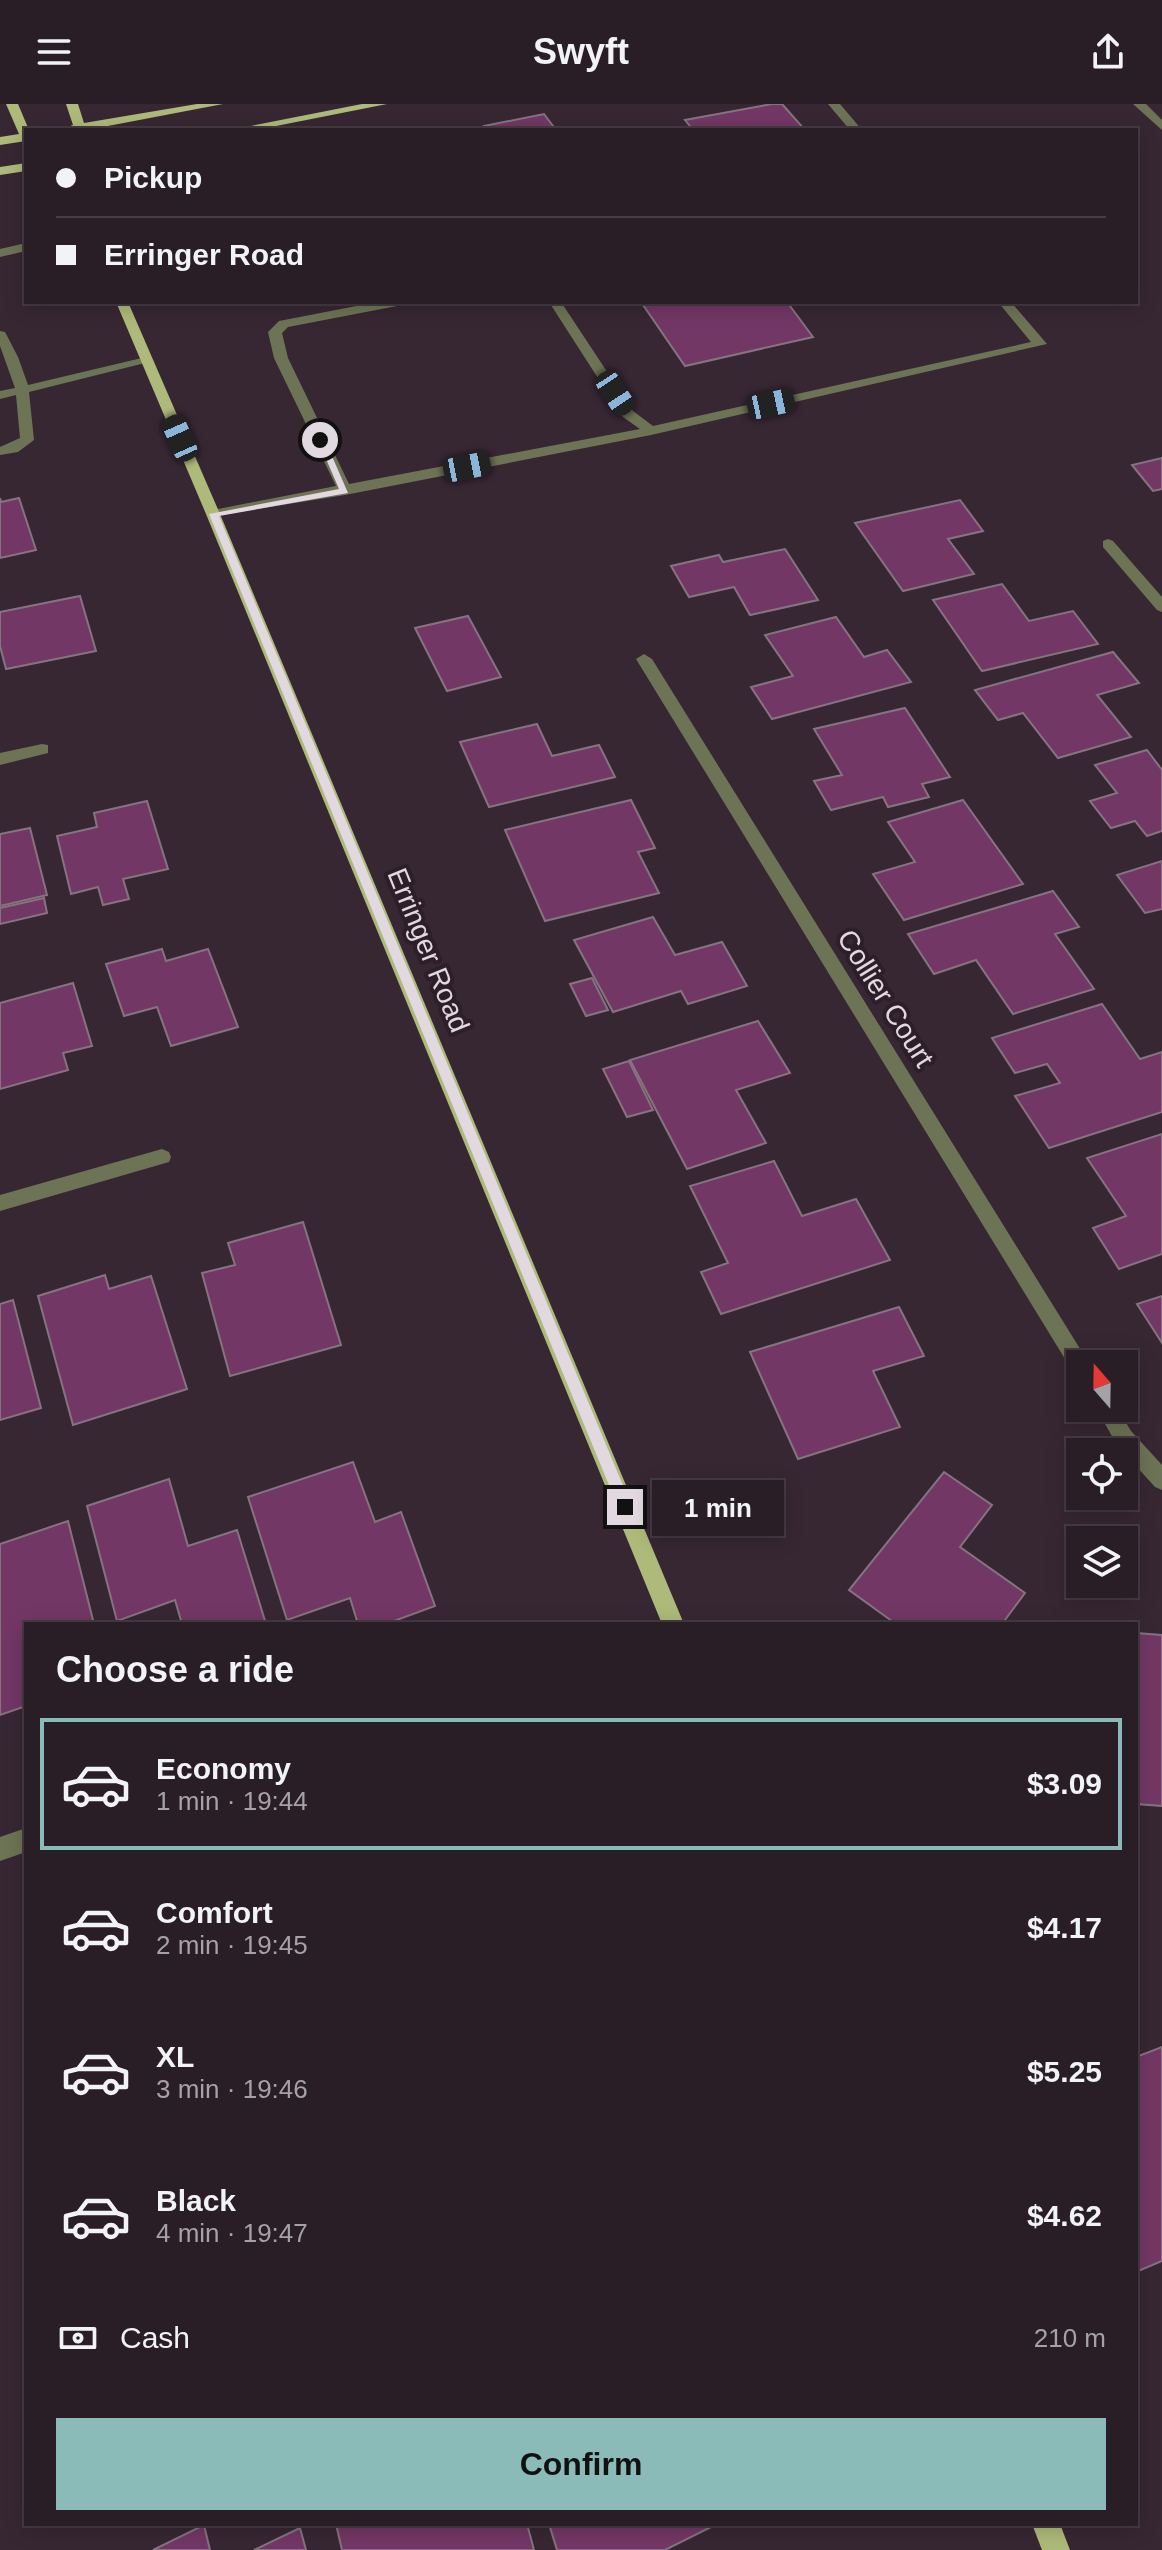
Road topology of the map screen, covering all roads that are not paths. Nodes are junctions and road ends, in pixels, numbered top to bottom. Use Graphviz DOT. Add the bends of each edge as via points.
graph roads {
  1 [pos="12,104"];
  2 [pos="72,104"];
  3 [pos="217,104"];
  4 [pos="381,104"];
  5 [pos="834,104"];
  6 [pos="1139,104"];
  7 [pos="1162,126"];
  8 [pos="82,128"];
  9 [pos="247,128"];
  10 [pos="854,128"];
  11 [pos="24,132"];
  12 [pos="24,137"];
  13 [pos="0,141"];
  14 [pos="24,167"];
  15 [pos="0,171"];
  16 [pos="24,247"];
  17 [pos="0,253"];
  18 [pos="123,304"];
  19 [pos="387,304"];
  20 [pos="556,304"];
  21 [pos="1006,304"];
  22 [pos="0,335"];
  23 [pos="146,361"];
  24 [pos="22,390"];
  25 [pos="0,395"];
  26 [pos="651,431"];
  27 [pos="0,451"];
  28 [pos="345,491"];
  29 [pos="213,514"];
  30 [pos="1108,544"];
  31 [pos="1162,607"];
  32 [pos="644,659"];
  33 [pos="42,749"];
  34 [pos="0,759"];
  35 [pos="162,1157"];
  36 [pos="0,1203"];
  37 [pos="1070,1350"];
  38 [pos="1114,1422"];
  39 [pos="1162,1480"];
  40 [pos="672,1622"];
  41 [pos="24,1841"];
  42 [pos="0,1849"];
  43 [pos="1047,2526"];
  44 [pos="1056,2550"];
  1 -- 11 [label="main road"];
  2 -- 8 [label="main road"];
  3 -- 8 [label="main road"];
  4 -- 9 [label="main road"];
  5 -- 10 [label="street"];
  6 -- 7 [label="street"];
  12 -- 13 [label="main road"];
  14 -- 15 [label="main road"];
  16 -- 17 [label="street"];
  18 -- 23 [label="main road, Erringer Road"];
  19 -- 28 [label="street" via="284,324 275,332 281,358"];
  20 -- 26 [label="street" via="628,414"];
  21 -- 26 [label="street" via="1040,344"];
  22 -- 24 [label="street"];
  23 -- 24 [label="street"];
  23 -- 29 [label="main road, Erringer Road"];
  24 -- 25 [label="street"];
  24 -- 27 [label="street" via="27,440"];
  26 -- 28 [label="street"];
  28 -- 29 [label="street"];
  29 -- 40 [label="main road, Erringer Road"];
  30 -- 31 [label="street"];
  32 -- 37 [label="street, Collier Court"];
  33 -- 34 [label="street"];
  35 -- 36 [label="street"];
  38 -- 39 [label="street"];
  41 -- 42 [label="street"];
  43 -- 44 [label="main road"];
}
